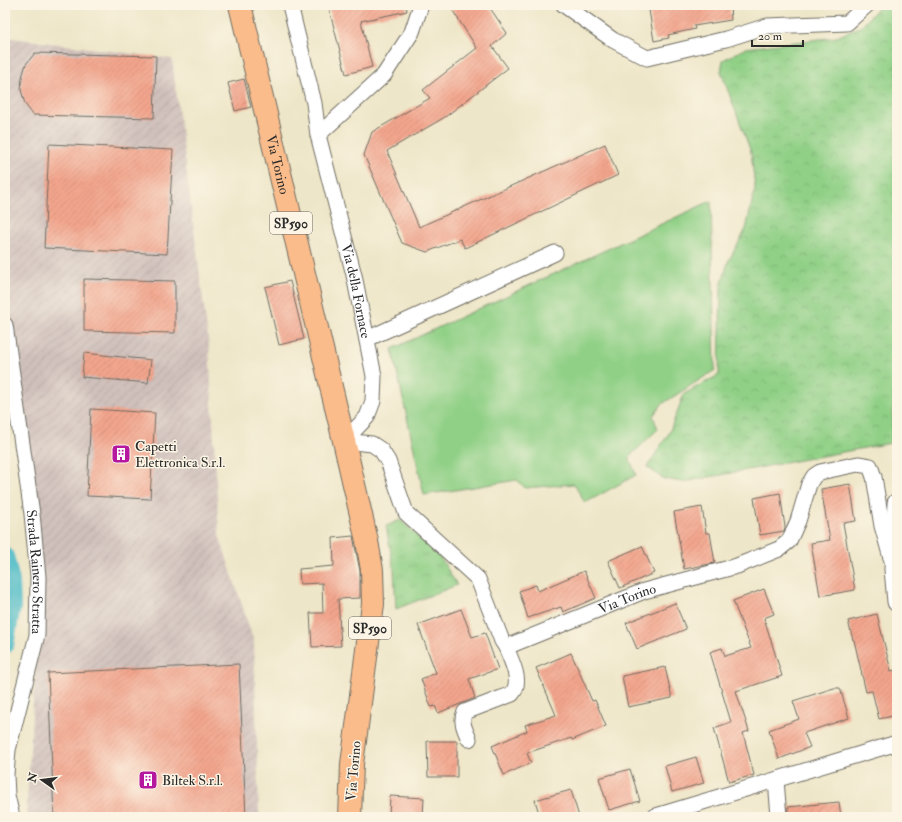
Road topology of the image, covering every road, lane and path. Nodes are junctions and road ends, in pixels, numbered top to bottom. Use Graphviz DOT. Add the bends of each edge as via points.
graph roads {
  1 [pos="240,5"];
  2 [pos="290,5"];
  3 [pos="421,5"];
  4 [pos="564,5"];
  5 [pos="867,5"];
  6 [pos="318,135"];
  7 [pos="555,253"];
  8 [pos="5,325"];
  9 [pos="367,339"];
  10 [pos="344,441"];
  11 [pos="897,503"];
  12 [pos="894,569"];
  13 [pos="897,602"];
  14 [pos="506,647"];
  15 [pos="468,738"];
  16 [pos="897,743"];
  17 [pos="776,780"];
  18 [pos="12,817"];
  19 [pos="350,817"];
  20 [pos="654,817"];
  21 [pos="779,817"];
  1 -- 10 [label="main road, Via Torino / SP590"];
  2 -- 6 [label="street, Via della Fornace" via="314,103"];
  3 -- 6 [label="street" via="412,32 384,75"];
  4 -- 5 [label="street" via="613,40 647,58 726,39 766,26 847,23"];
  6 -- 9 [label="street, Via della Fornace" via="354,275"];
  7 -- 9 [label="street"];
  8 -- 18 [label="street, Strada Rainero Stratta" via="32,514 38,585 37,635 8,750 7,795"];
  9 -- 10 [label="street, Via della Fornace" via="374,376 373,401 367,417"];
  10 -- 14 [label="street" via="372,444 381,450 388,461 406,514 478,579"];
  10 -- 19 [label="main road, Via Torino / SP590" via="367,541 372,570 373,604 352,764"];
  11 -- 12 [label="street"];
  12 -- 13 [label="street"];
  12 -- 14 [label="street, Via Torino" via="882,526 874,477 870,466 858,464 820,472 814,476 789,542 779,549 737,566 644,591"];
  14 -- 15 [label="street" via="518,683 517,689 512,694 465,712 462,717"];
  16 -- 17 [label="street"];
  17 -- 20 [label="street"];
  17 -- 21 [label="street"];
}
